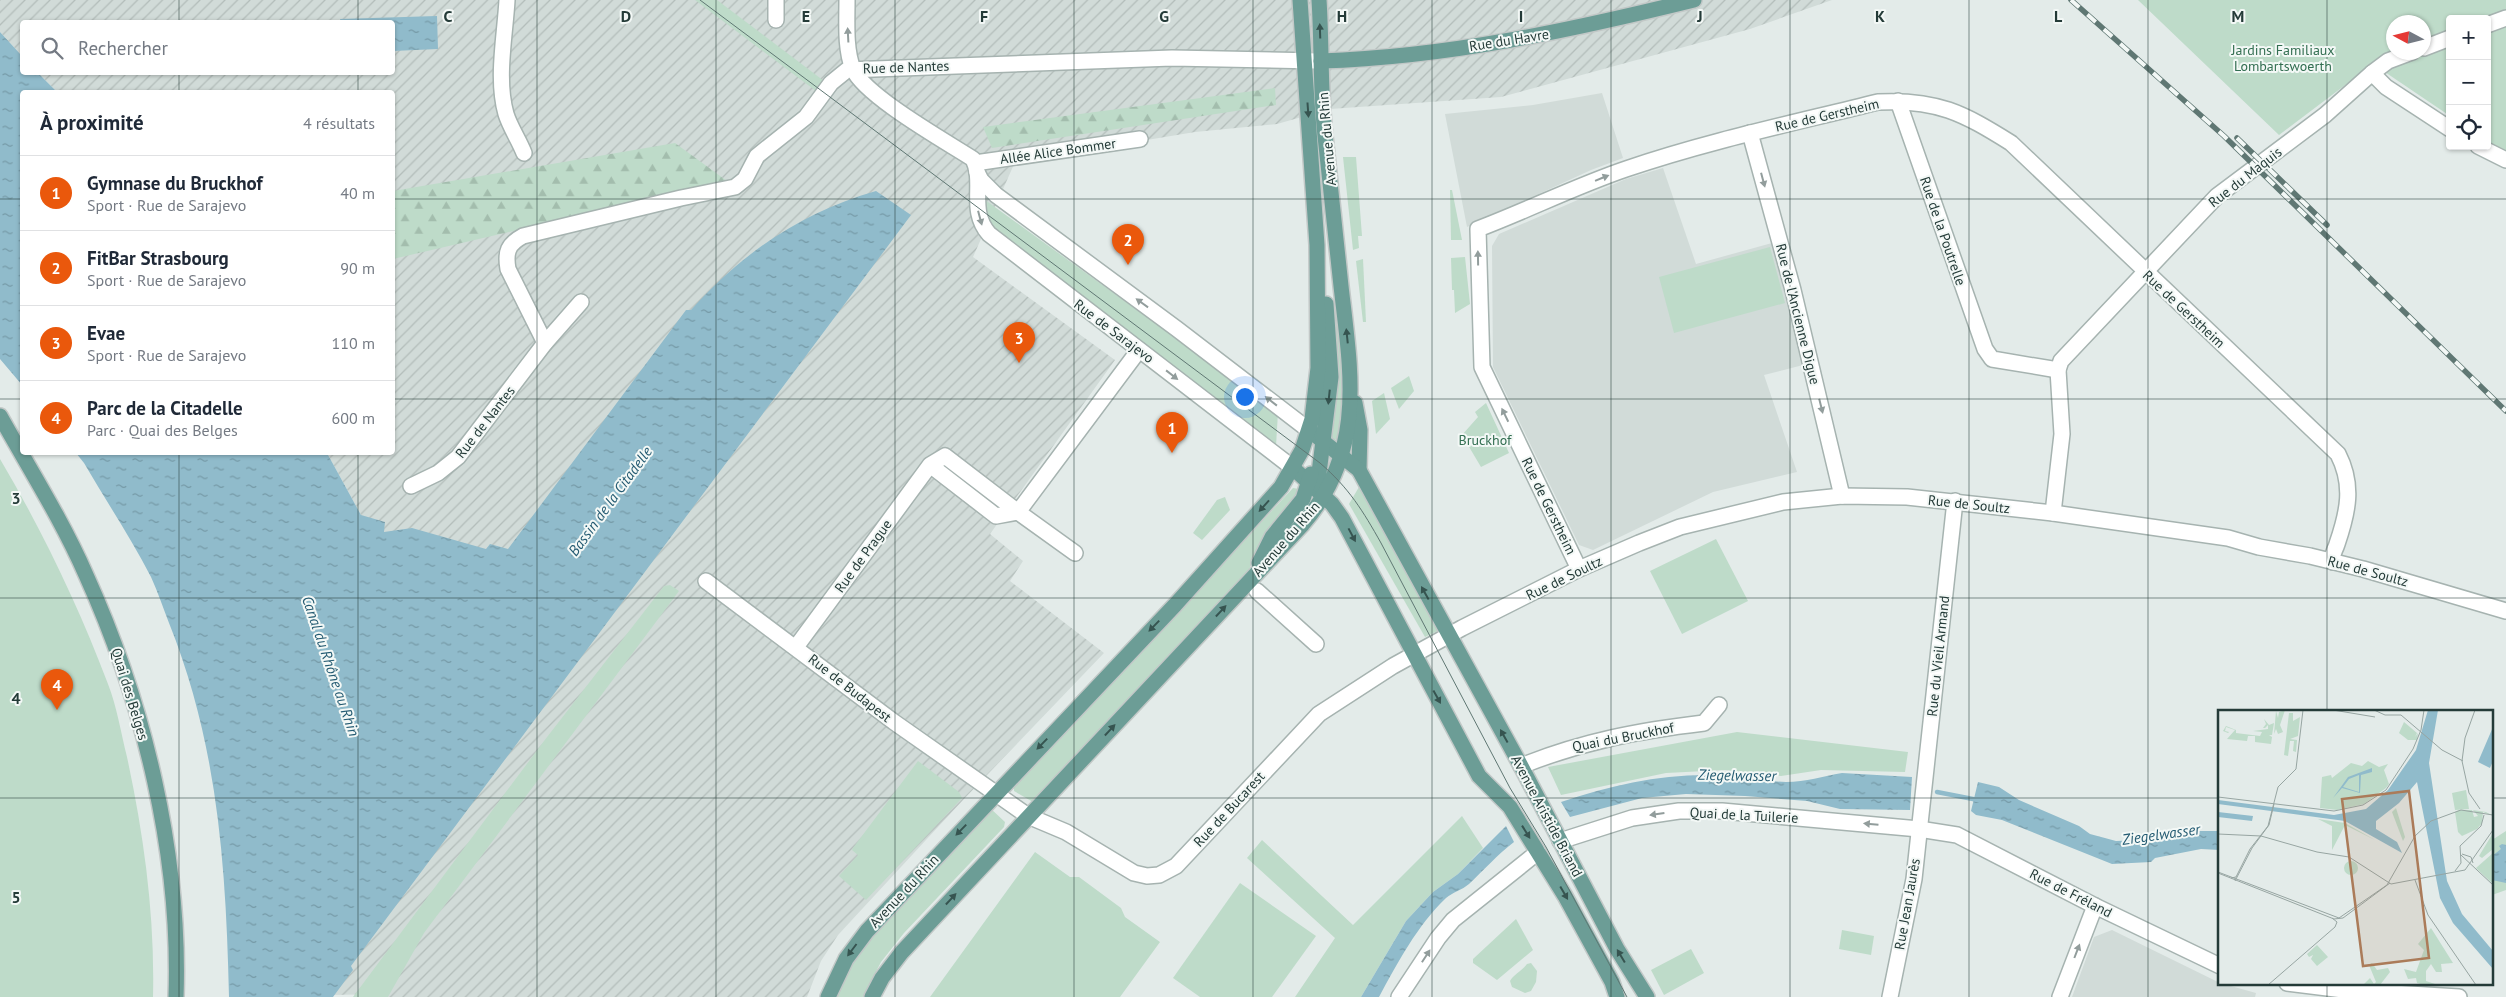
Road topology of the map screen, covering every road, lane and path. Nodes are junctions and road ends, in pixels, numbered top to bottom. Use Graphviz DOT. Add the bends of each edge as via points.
graph roads {
  1 [pos="507,0"];
  2 [pos="776,0"];
  3 [pos="847,0"];
  4 [pos="1300,0"];
  5 [pos="1319,0"];
  6 [pos="1694,0"];
  7 [pos="2506,18"];
  8 [pos="776,20"];
  9 [pos="2491,23"];
  10 [pos="2446,40"];
  11 [pos="2431,45"];
  12 [pos="2391,60"];
  13 [pos="1305,61"];
  14 [pos="1321,62"];
  15 [pos="853,68"];
  16 [pos="2372,73"];
  17 [pos="1898,101"];
  18 [pos="2446,126"];
  19 [pos="1750,133"];
  20 [pos="1140,139"];
  21 [pos="2486,150"];
  22 [pos="524,153"];
  23 [pos="2506,160"];
  24 [pos="976,166"];
  25 [pos="1317,245"];
  26 [pos="2145,272"];
  27 [pos="581,302"];
  28 [pos="546,343"];
  29 [pos="1140,350"];
  30 [pos="2058,370"];
  31 [pos="1352,384"];
  32 [pos="0,416"];
  33 [pos="1310,431"];
  34 [pos="1323,442"];
  35 [pos="20,451"];
  36 [pos="22,455"];
  37 [pos="1341,456"];
  38 [pos="1293,468"];
  39 [pos="1359,470"];
  40 [pos="1309,482"];
  41 [pos="412,486"];
  42 [pos="1324,496"];
  43 [pos="1842,496"];
  44 [pos="1955,501"];
  45 [pos="1018,512"];
  46 [pos="2053,513"];
  47 [pos="1075,553"];
  48 [pos="2333,562"];
  49 [pos="1580,569"];
  50 [pos="706,581"];
  51 [pos="1254,586"];
  52 [pos="2506,611"];
  53 [pos="1448,635"];
  54 [pos="1316,644"];
  55 [pos="796,647"];
  56 [pos="1414,654"];
  57 [pos="1719,705"];
  58 [pos="1521,766"];
  59 [pos="994,794"];
  60 [pos="1922,810"];
  61 [pos="1028,816"];
  62 [pos="1920,829"];
  63 [pos="1560,841"];
  64 [pos="1538,852"];
  65 [pos="2095,906"];
  66 [pos="2218,965"];
  67 [pos="2295,984"];
  68 [pos="176,997"];
  69 [pos="828,997"];
  70 [pos="872,997"];
  71 [pos="1399,997"];
  72 [pos="1617,997"];
  73 [pos="1647,997"];
  74 [pos="1890,997"];
  75 [pos="2060,997"];
  76 [pos="2458,997"];
  1 -- 22 [label="street" via="502,78 504,100 506,114"];
  2 -- 8 [label="street"];
  15 -- 3 [label="street, one-way" via="848,42"];
  4 -- 13 [label="main road, Avenue du Rhin"];
  14 -- 5 [label="main road, Avenue du Rhin, one-way"];
  6 -- 14 [label="main road, Rue du Havre" via="1574,29 1509,40"];
  7 -- 9 [label="street"];
  10 -- 11 [label="street"];
  12 -- 16 [label="street, Rue du Maquis"];
  13 -- 14 [label="street, Rue de Nantes"];
  13 -- 15 [label="street, Rue de Nantes" via="1172,58"];
  13 -- 25 [label="main road, Avenue du Rhin, one-way"];
  31 -- 14 [label="main road, Avenue du Rhin, one-way" via="1324,126"];
  15 -- 24 [label="street" via="871,92 973,158"];
  15 -- 28 [label="street, Rue de Nantes" via="837,77 806,117 757,156 745,179 735,187 513,241 506,256 508,269"];
  16 -- 18 [label="street" via="2386,87"];
  16 -- 26 [label="street, Rue du Maquis" via="2325,115 2217,196"];
  17 -- 19 [label="street, Rue de Gerstheim" via="1878,102"];
  17 -- 26 [label="street, Rue de Gerstheim" via="1945,107 1976,120 2011,143"];
  17 -- 30 [label="street, Rue de la Poutrelle" via="1985,349 1992,359"];
  19 -- 43 [label="street, Rue de l'Ancienne Digue, one-way" via="1793,290"];
  49 -- 19 [label="street, Rue de Gerstheim, one-way" via="1482,367 1478,229 1626,169"];
  20 -- 24 [label="street, Allée Alice Bommer"];
  21 -- 23 [label="street"];
  24 -- 29 [label="street, Rue de Sarajevo, one-way" via="979,218 989,234"];
  33 -- 24 [label="street, one-way" via="996,195 981,180"];
  25 -- 33 [label="main road, Avenue du Rhin" via="1318,368"];
  25 -- 34 [label="main road, one-way" via="1325,290 1331,377"];
  26 -- 30 [label="street, Rue du Maquis" via="2060,362"];
  26 -- 48 [label="street, Rue de Gerstheim" via="2338,454 2348,476 2348,500 2332,555"];
  27 -- 28 [label="street, Rue de Nantes"];
  28 -- 41 [label="street, Rue de Nantes" via="458,457 438,473"];
  29 -- 38 [label="street, Rue de Sarajevo, one-way"];
  29 -- 45 [label="street"];
  30 -- 46 [label="street" via="2062,434"];
  31 -- 37 [label="main road, Avenue du Rhin" via="1348,428"];
  31 -- 39 [label="main road" via="1360,430"];
  32 -- 35 [label="main road, Quai des Belges"];
  33 -- 34 [label="main road, Avenue Aristide Briand"];
  33 -- 38 [label="main road, Avenue du Rhin"];
  33 -- 40 [label="main road" via="1312,458"];
  34 -- 37 [label="main road, Avenue Aristide Briand"];
  34 -- 42 [label="main road" via="1319,472"];
  36 -- 68 [label="main road, Quai des Belges" via="86,574 132,694 163,826 175,935"];
  37 -- 39 [label="main road, Avenue Aristide Briand"];
  37 -- 42 [label="main road, Avenue du Rhin"];
  38 -- 40 [label="main road, Avenue Aristide Briand"];
  38 -- 59 [label="main road, Avenue du Rhin, one-way" via="1279,490 1175,604"];
  53 -- 39 [label="main road, Avenue Aristide Briand, one-way"];
  40 -- 42 [label="main road, Avenue Aristide Briand"];
  40 -- 51 [label="main road" via="1303,499 1272,538"];
  42 -- 51 [label="main road, Avenue du Rhin"];
  42 -- 56 [label="main road, Avenue Aristide Briand, one-way" via="1342,518"];
  43 -- 44 [label="street, Rue de Soultz"];
  43 -- 49 [label="street, Rue de Soultz" via="1783,502 1680,527"];
  44 -- 46 [label="street, Rue de Soultz"];
  44 -- 60 [label="street, Rue du Vieil Armand"];
  45 -- 47 [label="street"];
  45 -- 55 [label="street, Rue de Prague" via="996,516 930,465"];
  46 -- 48 [label="street, Rue de Soultz" via="2228,538"];
  48 -- 52 [label="street, Rue de Soultz"];
  49 -- 53 [label="street, Rue de Soultz"];
  50 -- 55 [label="street, Rue de Budapest"];
  51 -- 54 [label="street"];
  61 -- 51 [label="main road, Avenue du Rhin, one-way"];
  53 -- 56 [label="street"];
  58 -- 53 [label="main road, Avenue Aristide Briand, one-way"];
  55 -- 59 [label="street, Rue de Budapest"];
  56 -- 61 [label="street, Rue de Bucarest" via="1319,714 1176,866 1159,875 1134,873 1066,832"];
  56 -- 64 [label="main road, Avenue Aristide Briand, one-way" via="1479,776 1510,807"];
  57 -- 58 [label="street, Quai du Bruckhof" via="1704,723 1588,742"];
  58 -- 63 [label="main road, Avenue Aristide Briand"];
  59 -- 61 [label="street"];
  59 -- 69 [label="main road, Avenue du Rhin, one-way" via="866,931 846,959"];
  60 -- 62 [label="street, Rue Jean Jaurès"];
  70 -- 61 [label="main road, Avenue du Rhin, one-way" via="902,952"];
  62 -- 63 [label="street, Quai de la Tuilerie, one-way" via="1722,811 1679,811 1632,818"];
  62 -- 65 [label="street, Rue de Fréland" via="1957,835"];
  62 -- 74 [label="street, Rue Jean Jaurès" via="1914,879"];
  63 -- 64 [label="main road, Quai de la Tuilerie"];
  73 -- 63 [label="main road, Avenue Aristide Briand, one-way" via="1617,949"];
  71 -- 64 [label="street, Quai de la Tuilerie, one-way" via="1453,920"];
  64 -- 72 [label="main road, Avenue Aristide Briand, one-way" via="1570,904"];
  65 -- 66 [label="street, Rue de Fréland"];
  75 -- 65 [label="street, one-way"];
  67 -- 76 [label="street"];
}
